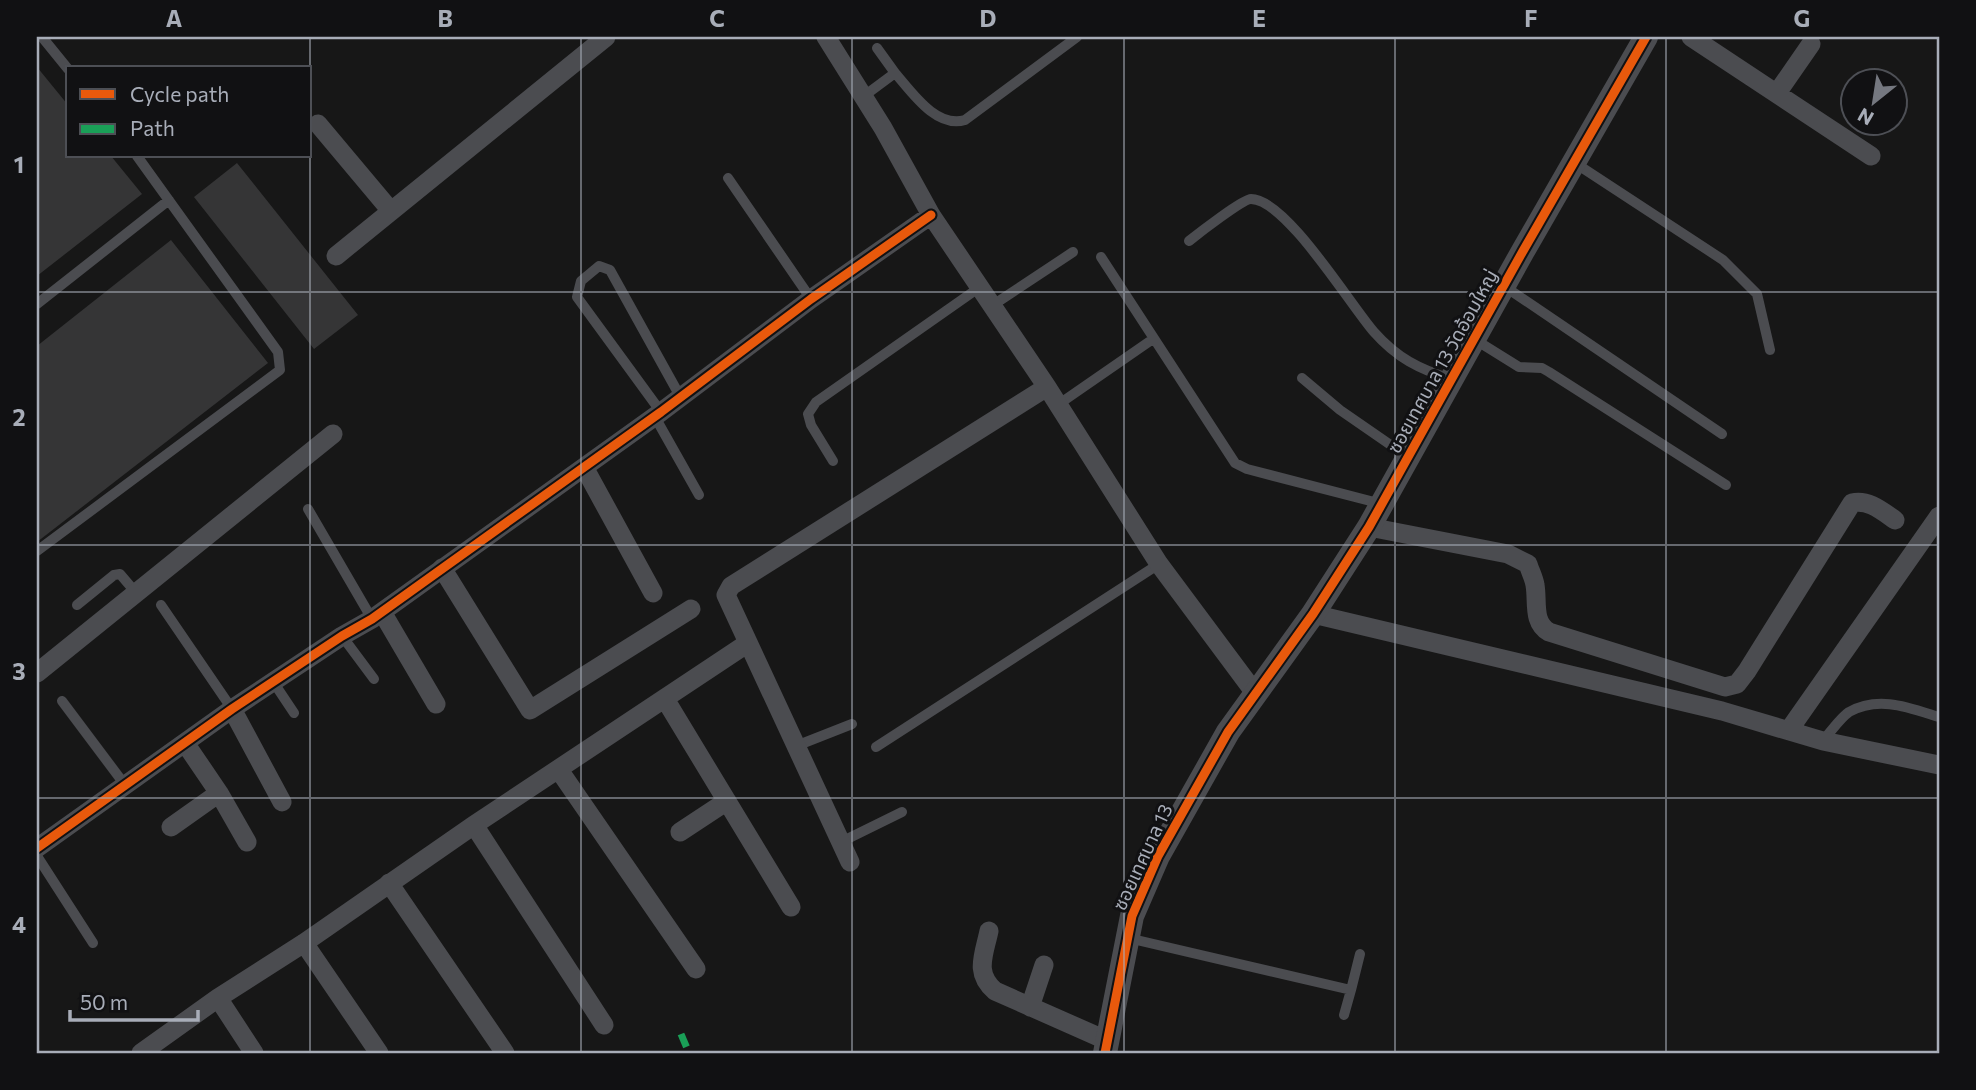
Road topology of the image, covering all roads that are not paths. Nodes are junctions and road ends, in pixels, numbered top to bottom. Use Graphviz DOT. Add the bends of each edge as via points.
graph roads {
  1 [pos="42,37"];
  2 [pos="606,37"];
  3 [pos="827,37"];
  4 [pos="1077,37"];
  5 [pos="1646,37"];
  6 [pos="1691,37"];
  7 [pos="1811,44"];
  8 [pos="877,48"];
  9 [pos="66,67"];
  10 [pos="895,73"];
  11 [pos="1777,93"];
  12 [pos="863,96"];
  13 [pos="318,124"];
  14 [pos="1871,156"];
  15 [pos="138,158"];
  16 [pos="1574,162"];
  17 [pos="729,178"];
  18 [pos="169,200"];
  19 [pos="391,211"];
  20 [pos="930,215"];
  21 [pos="1189,240"];
  22 [pos="1073,252"];
  23 [pos="336,256"];
  24 [pos="1101,257"];
  25 [pos="1504,286"];
  26 [pos="981,287"];
  27 [pos="811,299"];
  28 [pos="37,304"];
  29 [pos="993,306"];
  30 [pos="1153,338"];
  31 [pos="1474,339"];
  32 [pos="1770,350"];
  33 [pos="1301,378"];
  34 [pos="1451,379"];
  35 [pos="1047,387"];
  36 [pos="681,398"];
  37 [pos="1059,404"];
  38 [pos="658,415"];
  39 [pos="333,434"];
  40 [pos="1722,435"];
  41 [pos="1408,457"];
  42 [pos="833,461"];
  43 [pos="583,467"];
  44 [pos="1726,485"];
  45 [pos="698,495"];
  46 [pos="1382,504"];
  47 [pos="308,509"];
  48 [pos="1939,516"];
  49 [pos="1895,520"];
  50 [pos="1369,527"];
  51 [pos="37,551"];
  52 [pos="1159,564"];
  53 [pos="442,568"];
  54 [pos="653,593"];
  55 [pos="137,594"];
  56 [pos="77,605"];
  57 [pos="161,605"];
  58 [pos="691,609"];
  59 [pos="1313,614"];
  60 [pos="377,616"];
  61 [pos="342,636"];
  62 [pos="748,643"];
  63 [pos="37,673"];
  64 [pos="374,679"];
  65 [pos="274,683"];
  66 [pos="1255,693"];
  67 [pos="665,699"];
  68 [pos="62,701"];
  69 [pos="436,704"];
  70 [pos="232,709"];
  71 [pos="294,713"];
  72 [pos="1939,717"];
  73 [pos="852,724"];
  74 [pos="1789,730"];
  75 [pos="1823,741"];
  76 [pos="185,743"];
  77 [pos="796,746"];
  78 [pos="876,747"];
  79 [pos="1939,765"];
  80 [pos="559,770"];
  81 [pos="125,785"];
  82 [pos="219,793"];
  83 [pos="727,801"];
  84 [pos="282,802"];
  85 [pos="902,812"];
  86 [pos="474,825"];
  87 [pos="171,827"];
  88 [pos="680,832"];
  89 [pos="247,842"];
  90 [pos="841,842"];
  91 [pos="37,848"];
  92 [pos="37,856"];
  93 [pos="850,862"];
  94 [pos="389,883"];
  95 [pos="791,907"];
  96 [pos="989,931"];
  97 [pos="1128,938"];
  98 [pos="93,943"];
  99 [pos="304,943"];
  100 [pos="1360,954"];
  101 [pos="1044,965"];
  102 [pos="696,969"];
  103 [pos="1351,990"];
  104 [pos="218,998"];
  105 [pos="1030,1007"];
  106 [pos="1344,1015"];
  107 [pos="604,1025"];
  108 [pos="1107,1047"];
  109 [pos="141,1053"];
  110 [pos="254,1053"];
  111 [pos="379,1053"];
  112 [pos="505,1053"];
  1 -- 9 [label="lane"];
  2 -- 19 [label="street"];
  3 -- 12 [label="street"];
  4 -- 10 [label="lane" via="959,122 927,110"];
  5 -- 16 [label="street, ซอยเทศบาล 13 วัดอ้อมใหญ่"];
  6 -- 11 [label="street"];
  7 -- 11 [label="street"];
  8 -- 10 [label="lane"];
  10 -- 12 [label="lane"];
  11 -- 14 [label="street"];
  12 -- 20 [label="street"];
  13 -- 19 [label="street"];
  15 -- 18 [label="lane"];
  16 -- 25 [label="street, ซอยเทศบาล 13 วัดอ้อมใหญ่"];
  16 -- 32 [label="lane" via="1723,260 1757,294"];
  17 -- 27 [label="lane"];
  18 -- 28 [label="lane"];
  18 -- 51 [label="lane" via="278,352 279,370"];
  19 -- 23 [label="street"];
  20 -- 26 [label="street"];
  20 -- 27 [label="street"];
  21 -- 34 [label="lane" via="1246,200 1259,201 1301,236 1375,333 1415,366"];
  22 -- 29 [label="lane"];
  24 -- 30 [label="lane"];
  25 -- 31 [label="street, ซอยเทศบาล 13 วัดอ้อมใหญ่"];
  25 -- 40 [label="lane"];
  26 -- 29 [label="street"];
  26 -- 42 [label="lane" via="816,402 808,414 811,425"];
  27 -- 36 [label="street"];
  29 -- 35 [label="street"];
  30 -- 37 [label="lane"];
  30 -- 46 [label="lane" via="1235,463"];
  31 -- 34 [label="street, ซอยเทศบาล 13 วัดอ้อมใหญ่"];
  31 -- 44 [label="lane" via="1519,366 1549,372"];
  33 -- 41 [label="lane"];
  34 -- 41 [label="street, ซอยเทศบาล 13 วัดอ้อมใหญ่"];
  35 -- 37 [label="street"];
  35 -- 62 [label="street" via="731,586 726,595"];
  36 -- 38 [label="street"];
  36 -- 38 [label="lane" via="610,270 599,266 581,281 577,297"];
  37 -- 52 [label="street"];
  38 -- 43 [label="street"];
  38 -- 45 [label="lane"];
  39 -- 55 [label="street"];
  41 -- 46 [label="street, ซอยเทศบาล 13 วัดอ้อมใหญ่"];
  43 -- 53 [label="street"];
  43 -- 54 [label="street"];
  46 -- 50 [label="street, ซอยเทศบาล 13 วัดอ้อมใหญ่"];
  47 -- 60 [label="lane"];
  48 -- 74 [label="street"];
  49 -- 50 [label="street" via="1861,501 1852,503 1747,671 1737,684 1725,687 1549,632 1538,618 1528,564 1508,554"];
  50 -- 59 [label="street, ซอยเทศบาล 13 วัดอ้อมใหญ่"];
  52 -- 66 [label="street"];
  52 -- 78 [label="lane"];
  53 -- 58 [label="street" via="530,710"];
  53 -- 60 [label="street"];
  55 -- 56 [label="lane" via="125,578 114,575"];
  55 -- 63 [label="street"];
  57 -- 70 [label="lane"];
  59 -- 66 [label="street, ซอยเทศบาล 13 วัดอ้อมใหญ่"];
  59 -- 74 [label="street"];
  60 -- 61 [label="street"];
  60 -- 69 [label="street"];
  61 -- 64 [label="lane"];
  61 -- 65 [label="street"];
  62 -- 67 [label="street"];
  62 -- 77 [label="street"];
  65 -- 70 [label="street"];
  65 -- 71 [label="lane"];
  66 -- 97 [label="street, ซอยเทศบาล 13" via="1158,856 1132,916"];
  67 -- 80 [label="street"];
  67 -- 83 [label="street"];
  68 -- 81 [label="lane"];
  70 -- 76 [label="street"];
  70 -- 84 [label="street"];
  72 -- 75 [label="lane" via="1881,702 1849,712"];
  73 -- 77 [label="lane"];
  74 -- 75 [label="street"];
  75 -- 79 [label="street"];
  76 -- 81 [label="street"];
  76 -- 82 [label="street"];
  77 -- 90 [label="street"];
  80 -- 86 [label="street"];
  80 -- 102 [label="street"];
  81 -- 91 [label="street"];
  82 -- 87 [label="street"];
  82 -- 89 [label="street"];
  83 -- 88 [label="street"];
  83 -- 95 [label="street"];
  85 -- 90 [label="lane"];
  86 -- 94 [label="street"];
  86 -- 107 [label="street"];
  90 -- 93 [label="street"];
  92 -- 98 [label="lane"];
  94 -- 99 [label="street"];
  94 -- 112 [label="street"];
  96 -- 105 [label="street" via="981,968 985,983"];
  97 -- 103 [label="lane"];
  97 -- 108 [label="street, ซอยเทศบาล 13"];
  99 -- 104 [label="street"];
  99 -- 111 [label="street"];
  100 -- 103 [label="lane"];
  101 -- 105 [label="street"];
  103 -- 106 [label="lane"];
  104 -- 109 [label="street"];
  104 -- 110 [label="street"];
  105 -- 108 [label="street"];
}
